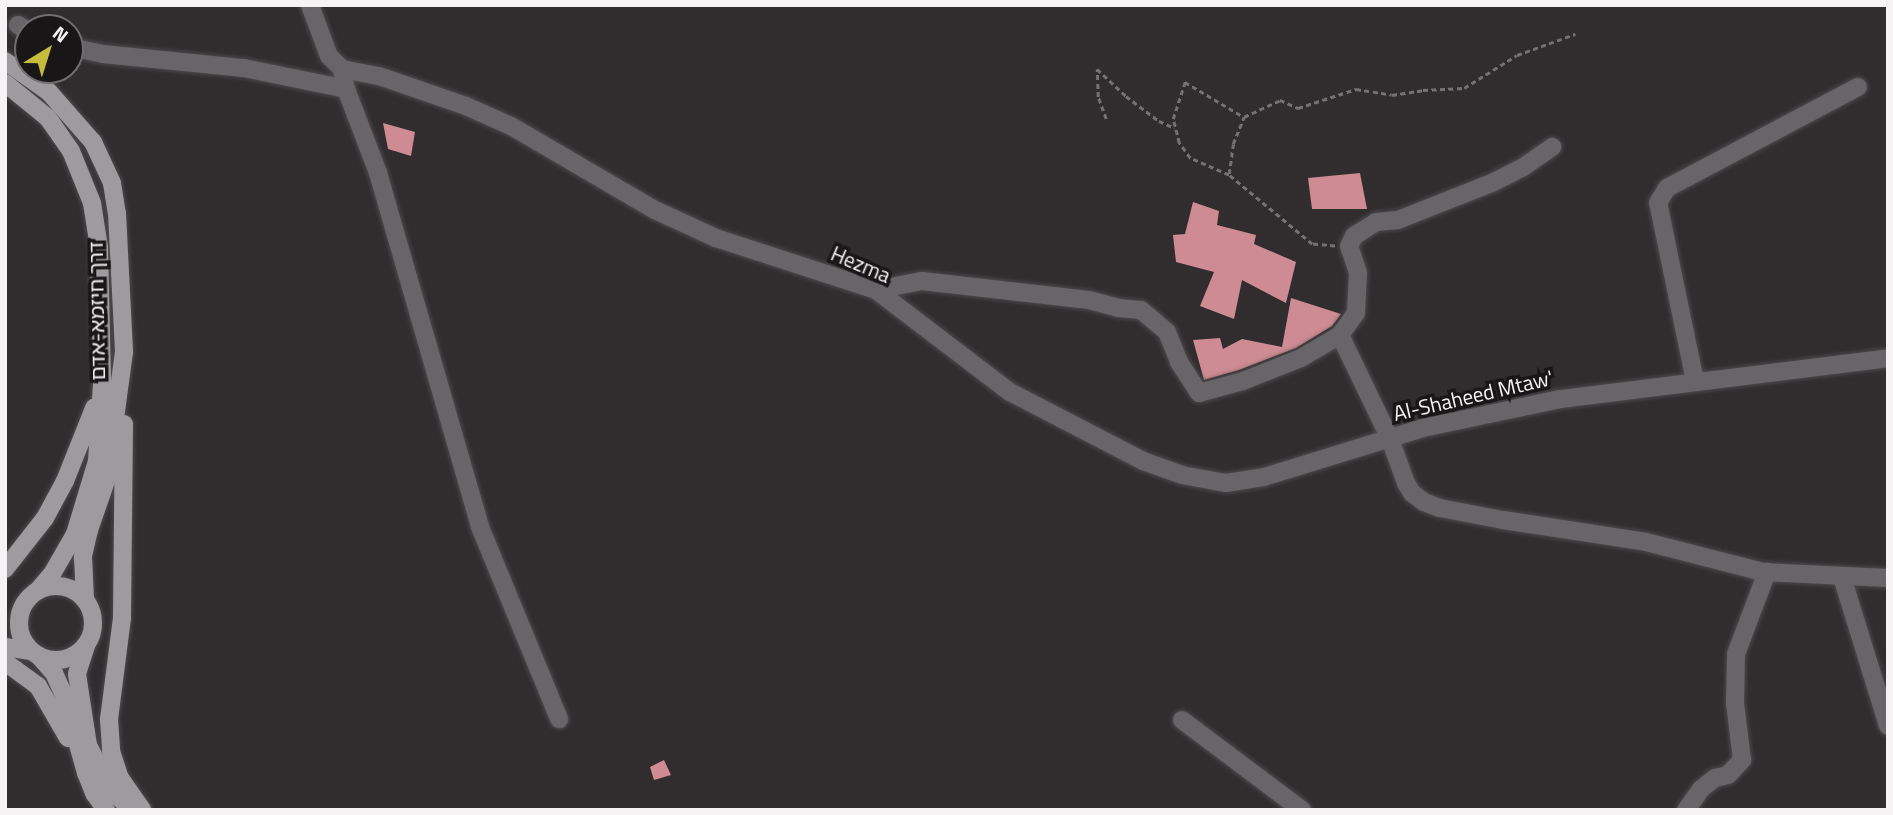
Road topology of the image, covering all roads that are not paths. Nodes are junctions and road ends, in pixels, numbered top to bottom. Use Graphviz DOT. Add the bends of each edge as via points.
graph roads {
  1 [pos="310,5"];
  2 [pos="84,50"];
  3 [pos="5,61"];
  4 [pos="342,69"];
  5 [pos="5,83"];
  6 [pos="1858,87"];
  7 [pos="346,89"];
  8 [pos="1552,147"];
  9 [pos="876,290"];
  10 [pos="1340,335"];
  11 [pos="124,352"];
  12 [pos="1888,358"];
  13 [pos="1695,381"];
  14 [pos="102,384"];
  15 [pos="1390,439"];
  16 [pos="5,569"];
  17 [pos="1768,572"];
  18 [pos="1842,577"];
  19 [pos="1888,578"];
  20 [pos="39,589"];
  21 [pos="85,599"];
  22 [pos="23,606"];
  23 [pos="5,615"];
  24 [pos="86,646"];
  25 [pos="5,647"];
  26 [pos="35,654"];
  27 [pos="5,662"];
  28 [pos="559,719"];
  29 [pos="1182,720"];
  30 [pos="1888,726"];
  31 [pos="86,773"];
  32 [pos="106,810"];
  33 [pos="133,810"];
  34 [pos="142,810"];
  35 [pos="1302,810"];
  36 [pos="1686,810"];
  1 -- 4 [label="street" via="329,56"];
  2 -- 7 [label="street" via="244,68"];
  3 -- 11 [label="main road, דרך חיזמא-אדם" via="49,92 68,112 93,142 112,183"];
  4 -- 7 [label="street"];
  4 -- 9 [label="street, Hezma" via="379,76 466,106 511,126 655,210 716,238"];
  5 -- 14 [label="main road, דרך חיזמא-אדם" via="48,118 71,150 92,203 99,247"];
  6 -- 13 [label="street" via="1667,188 1658,204"];
  7 -- 28 [label="street" via="393,217 481,527"];
  8 -- 10 [label="street" via="1492,183 1398,220 1376,222 1354,236 1349,246 1357,273 1356,313"];
  9 -- 10 [label="street" via="922,281 1141,310 1167,332 1199,393 1301,358"];
  9 -- 15 [label="street, Hezma" via="1010,393 1143,461 1182,475 1226,483 1264,477"];
  10 -- 15 [label="street, Al-Shaheed Mtaw'"];
  11 -- 21 [label="main road, דרך חיזמא-אדם" via="107,478 83,557"];
  11 -- 34 [label="main road" via="124,575 109,719 120,778"];
  12 -- 13 [label="street, Al-Shaheed Mtaw'"];
  13 -- 15 [label="street, Al-Shaheed Mtaw'" via="1561,399"];
  14 -- 16 [label="main road" via="65,481"];
  14 -- 20 [label="main road, דרך חיזמא-אדם" via="97,461 89,489 75,534"];
  15 -- 17 [label="street" via="1412,494 1440,508 1646,542"];
  17 -- 18 [label="street"];
  17 -- 36 [label="street" via="1736,654 1735,703 1742,760 1728,775 1701,789"];
  18 -- 19 [label="street"];
  18 -- 30 [label="street"];
  20 -- 21 [label="main road" via="63,586"];
  20 -- 22 [label="main road"];
  21 -- 24 [label="main road" via="94,622"];
  22 -- 23 [label="main road"];
  22 -- 26 [label="main road" via="18,625 24,643"];
  24 -- 26 [label="main road" via="64,660"];
  24 -- 33 [label="main road" via="76,674 88,744 111,791"];
  25 -- 26 [label="main road"];
  26 -- 31 [label="main road" via="54,673 64,695"];
  27 -- 31 [label="main road" via="38,686"];
  29 -- 35 [label="street"];
  31 -- 32 [label="main road"];
}
